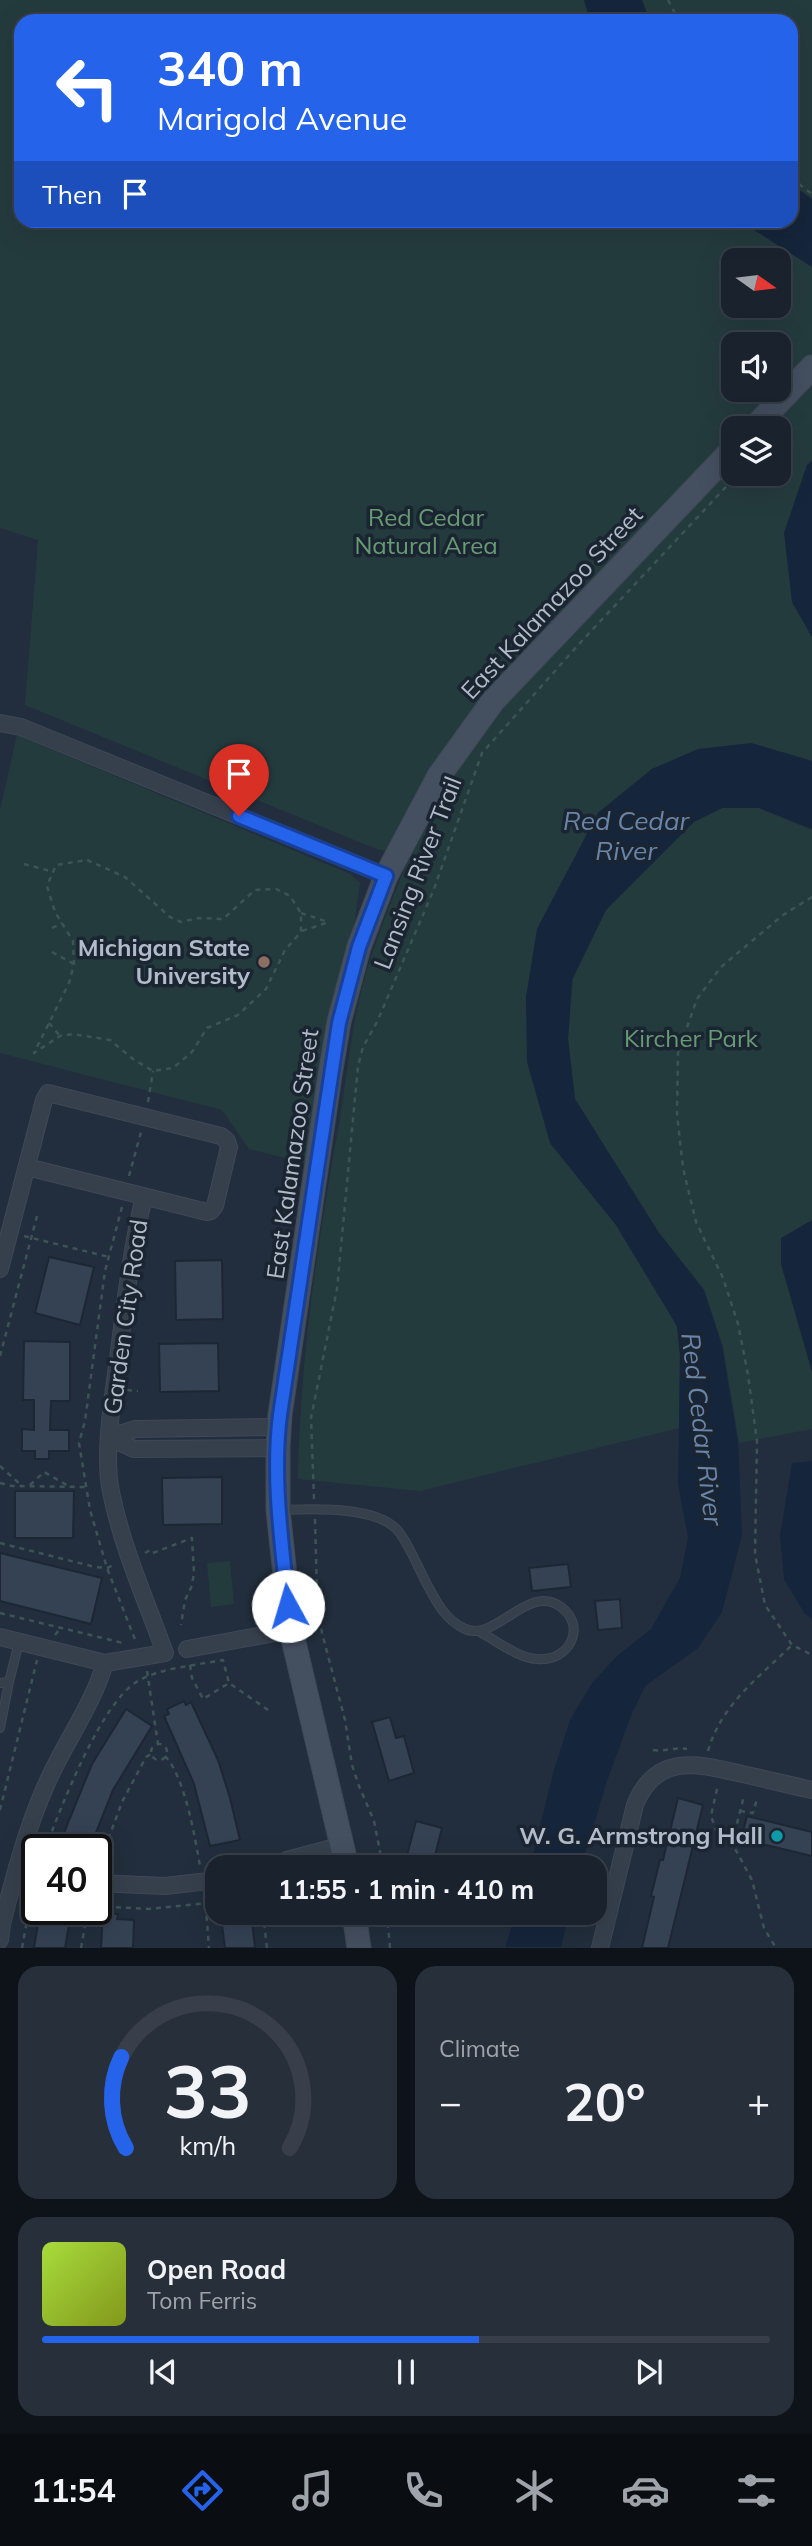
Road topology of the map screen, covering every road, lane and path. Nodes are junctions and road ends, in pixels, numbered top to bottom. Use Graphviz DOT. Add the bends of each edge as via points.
graph roads {
  1 [pos="798,183"];
  2 [pos="812,194"];
  3 [pos="812,367"];
  4 [pos="765,416"];
  5 [pos="721,462"];
  6 [pos="727,486"];
  7 [pos="0,723"];
  8 [pos="24,864"];
  9 [pos="54,872"];
  10 [pos="386,876"];
  11 [pos="812,897"];
  12 [pos="301,913"];
  13 [pos="62,923"];
  14 [pos="52,928"];
  15 [pos="301,932"];
  16 [pos="52,952"];
  17 [pos="74,964"];
  18 [pos="48,1022"];
  19 [pos="60,1036"];
  20 [pos="27,1167"];
  21 [pos="144,1197"];
  22 [pos="37,1216"];
  23 [pos="9,1232"];
  24 [pos="31,1238"];
  25 [pos="109,1257"];
  26 [pos="0,1269"];
  27 [pos="0,1356"];
  28 [pos="110,1437"];
  29 [pos="278,1438"];
  30 [pos="0,1466"];
  31 [pos="0,1483"];
  32 [pos="21,1486"];
  33 [pos="29,1486"];
  34 [pos="70,1487"];
  35 [pos="86,1487"];
  36 [pos="314,1509"];
  37 [pos="278,1510"];
  38 [pos="0,1543"];
  39 [pos="153,1553"];
  40 [pos="107,1567"];
  41 [pos="0,1614"];
  42 [pos="181,1625"];
  43 [pos="61,1629"];
  44 [pos="291,1630"];
  45 [pos="480,1632"];
  46 [pos="0,1637"];
  47 [pos="19,1642"];
  48 [pos="792,1645"];
  49 [pos="138,1646"];
  50 [pos="44,1648"];
  51 [pos="187,1649"];
  52 [pos="165,1653"];
  53 [pos="812,1655"];
  54 [pos="104,1663"];
  55 [pos="190,1667"];
  56 [pos="4,1683"];
  57 [pos="229,1683"];
  58 [pos="271,1712"];
  59 [pos="0,1728"];
  60 [pos="151,1754"];
  61 [pos="166,1756"];
  62 [pos="706,1759"];
  63 [pos="717,1789"];
  64 [pos="812,1790"];
  65 [pos="744,1796"];
  66 [pos="757,1799"];
  67 [pos="0,1810"];
  68 [pos="740,1811"];
  69 [pos="51,1834"];
  70 [pos="110,1834"];
  71 [pos="732,1843"];
  72 [pos="343,1855"];
  73 [pos="381,1855"];
  74 [pos="205,1865"];
  75 [pos="17,1867"];
  76 [pos="21,1869"];
  77 [pos="205,1882"];
  78 [pos="112,1884"];
  79 [pos="205,1904"];
  80 [pos="112,1907"];
  81 [pos="27,1925"];
  82 [pos="85,1925"];
  83 [pos="207,1925"];
  84 [pos="264,1925"];
  85 [pos="356,1925"];
  86 [pos="388,1925"];
  87 [pos="0,1940"];
  88 [pos="22,1948"];
  89 [pos="81,1948"];
  90 [pos="209,1948"];
  91 [pos="267,1948"];
  92 [pos="359,1948"];
  93 [pos="390,1948"];
  94 [pos="600,1948"];
  95 [pos="776,1948"];
  1 -- 2 [label="path"];
  3 -- 4 [label="street"];
  5 -- 10 [label="street, East Kalamazoo Street" via="493,701 439,776"];
  6 -- 36 [label="path, Lansing River Trail" via="482,753 434,889 363,1047 337,1289 311,1418"];
  7 -- 10 [label="street" via="21,727"];
  8 -- 9 [label="path"];
  9 -- 12 [label="path" via="56,865 87,860 125,877 181,922 223,919 255,890 276,888 290,896"];
  9 -- 13 [label="path" via="47,886"];
  10 -- 29 [label="street, East Kalamazoo Street" via="359,947 339,1023"];
  11 -- 48 [label="path" via="721,967 697,999 678,1053 677,1114 683,1168 696,1222 738,1324 748,1375 757,1441 755,1554 765,1605"];
  12 -- 15 [label="path"];
  12 -- 15 [label="path" via="329,922"];
  13 -- 14 [label="path"];
  13 -- 17 [label="path" via="73,941"];
  15 -- 19 [label="path" via="285,950 266,989 238,1015 207,1028 192,1052 173,1068 153,1070 110,1040"];
  16 -- 17 [label="path"];
  17 -- 18 [label="path"];
  18 -- 19 [label="path"];
  18 -- 19 [label="path" via="34,1053"];
  20 -- 21 [label="street"];
  20 -- 21 [label="street" via="48,1093 221,1136 229,1147 211,1211"];
  20 -- 23 [label="street"];
  21 -- 28 [label="street, Garden City Road" via="134,1239"];
  22 -- 24 [label="path"];
  23 -- 24 [label="path"];
  23 -- 26 [label="street"];
  24 -- 25 [label="path"];
  24 -- 27 [label="path"];
  28 -- 29 [label="street, Garden City Road" via="135,1429"];
  28 -- 52 [label="street, Garden City Road" via="110,1490"];
  29 -- 37 [label="street, East Kalamazoo Street"];
  30 -- 32 [label="path"];
  31 -- 32 [label="path"];
  32 -- 33 [label="path"];
  33 -- 34 [label="path"];
  33 -- 34 [label="path" via="46,1472"];
  34 -- 35 [label="path"];
  36 -- 37 [label="lane"];
  36 -- 45 [label="lane" via="358,1512 398,1530 450,1621"];
  36 -- 73 [label="path, Lansing River Trail" via="322,1633 352,1765 374,1821"];
  37 -- 44 [label="street, East Kalamazoo Street"];
  38 -- 40 [label="path"];
  39 -- 42 [label="path" via="192,1538 194,1574"];
  41 -- 43 [label="path"];
  43 -- 49 [label="path"];
  43 -- 50 [label="path"];
  44 -- 51 [label="street"];
  44 -- 72 [label="street, East Kalamazoo Street"];
  45 -- 45 [label="lane" via="523,1607 546,1602 562,1608 573,1634 563,1654 536,1659"];
  46 -- 47 [label="street"];
  47 -- 50 [label="street"];
  47 -- 56 [label="lane"];
  48 -- 53 [label="path"];
  48 -- 62 [label="path" via="724,1713"];
  50 -- 54 [label="street"];
  50 -- 67 [label="path"];
  51 -- 52 [label="lane"];
  51 -- 55 [label="path"];
  52 -- 54 [label="street"];
  54 -- 75 [label="street" via="93,1698 47,1783"];
  55 -- 57 [label="path" via="223,1660"];
  55 -- 57 [label="path" via="203,1699"];
  55 -- 69 [label="path" via="148,1676 126,1690 83,1758"];
  56 -- 59 [label="lane"];
  57 -- 58 [label="path"];
  60 -- 61 [label="path" via="158,1760"];
  60 -- 61 [label="path" via="153,1746 160,1744"];
  60 -- 70 [label="path" via="122,1802"];
  61 -- 74 [label="path" via="176,1773"];
  63 -- 71 [label="path" via="711,1816 716,1830"];
  64 -- 94 [label="street" via="705,1765 669,1768 648,1783 635,1804"];
  65 -- 68 [label="path"];
  66 -- 68 [label="path" via="753,1813"];
  68 -- 71 [label="path"];
  71 -- 95 [label="path" via="752,1880 764,1928"];
  75 -- 76 [label="street"];
  75 -- 87 [label="street"];
  77 -- 78 [label="street" via="165,1886"];
  79 -- 80 [label="path"];
  81 -- 88 [label="path"];
  82 -- 89 [label="path"];
  83 -- 90 [label="path"];
  84 -- 91 [label="path"];
  85 -- 92 [label="street"];
  86 -- 93 [label="path"];
}
